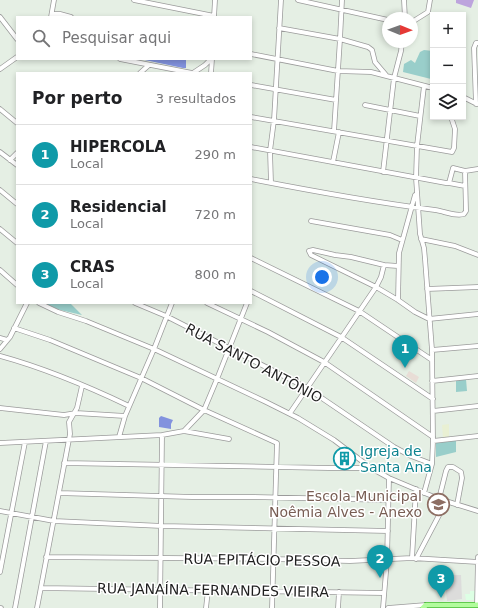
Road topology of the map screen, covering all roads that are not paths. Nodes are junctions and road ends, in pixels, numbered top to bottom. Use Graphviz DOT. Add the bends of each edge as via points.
graph roads {
  1 [pos="54,0"];
  2 [pos="134,0"];
  3 [pos="215,0"];
  4 [pos="281,0"];
  5 [pos="298,0"];
  6 [pos="342,0"];
  7 [pos="404,0"];
  8 [pos="430,0"];
  9 [pos="310,1"];
  10 [pos="341,10"];
  11 [pos="405,12"];
  12 [pos="52,15"];
  13 [pos="67,16"];
  14 [pos="209,16"];
  15 [pos="214,16"];
  16 [pos="0,17"];
  17 [pos="418,18"];
  18 [pos="382,19"];
  19 [pos="279,28"];
  20 [pos="16,38"];
  21 [pos="340,39"];
  22 [pos="478,43"];
  23 [pos="401,48"];
  24 [pos="252,54"];
  25 [pos="16,58"];
  26 [pos="277,59"];
  27 [pos="125,60"];
  28 [pos="210,60"];
  29 [pos="211,60"];
  30 [pos="149,65"];
  31 [pos="0,69"];
  32 [pos="338,70"];
  33 [pos="141,72"];
  34 [pos="184,72"];
  35 [pos="194,72"];
  36 [pos="211,72"];
  37 [pos="476,73"];
  38 [pos="387,75"];
  39 [pos="394,78"];
  40 [pos="252,85"];
  41 [pos="424,86"];
  42 [pos="430,87"];
  43 [pos="276,90"];
  44 [pos="466,98"];
  45 [pos="336,100"];
  46 [pos="477,104"];
  47 [pos="365,105"];
  48 [pos="391,109"];
  49 [pos="0,110"];
  50 [pos="420,116"];
  51 [pos="252,117"];
  52 [pos="274,120"];
  53 [pos="452,120"];
  54 [pos="16,122"];
  55 [pos="334,131"];
  56 [pos="339,132"];
  57 [pos="388,140"];
  58 [pos="417,146"];
  59 [pos="252,147"];
  60 [pos="270,151"];
  61 [pos="0,152"];
  62 [pos="16,154"];
  63 [pos="10,160"];
  64 [pos="333,162"];
  65 [pos="16,164"];
  66 [pos="478,169"];
  67 [pos="465,170"];
  68 [pos="383,172"];
  69 [pos="416,178"];
  70 [pos="252,179"];
  71 [pos="271,183"];
  72 [pos="449,183"];
  73 [pos="465,186"];
  74 [pos="0,190"];
  75 [pos="416,190"];
  76 [pos="16,203"];
  77 [pos="411,207"];
  78 [pos="417,208"];
  79 [pos="312,221"];
  80 [pos="0,229"];
  81 [pos="421,239"];
  82 [pos="402,240"];
  83 [pos="16,241"];
  84 [pos="478,255"];
  85 [pos="252,259"];
  86 [pos="384,265"];
  87 [pos="398,266"];
  88 [pos="0,270"];
  89 [pos="16,284"];
  90 [pos="376,287"];
  91 [pos="478,288"];
  92 [pos="427,289"];
  93 [pos="252,292"];
  94 [pos="398,300"];
  95 [pos="26,304"];
  96 [pos="41,304"];
  97 [pos="137,304"];
  98 [pos="172,304"];
  99 [pos="209,304"];
  100 [pos="247,304"];
  101 [pos="359,311"];
  102 [pos="478,314"];
  103 [pos="166,316"];
  104 [pos="240,319"];
  105 [pos="429,319"];
  106 [pos="14,328"];
  107 [pos="341,337"];
  108 [pos="0,338"];
  109 [pos="7,340"];
  110 [pos="478,346"];
  111 [pos="154,349"];
  112 [pos="229,349"];
  113 [pos="0,350"];
  114 [pos="432,350"];
  115 [pos="0,356"];
  116 [pos="432,360"];
  117 [pos="324,362"];
  118 [pos="478,376"];
  119 [pos="141,378"];
  120 [pos="218,379"];
  121 [pos="432,380"];
  122 [pos="82,386"];
  123 [pos="307,388"];
  124 [pos="433,399"];
  125 [pos="129,406"];
  126 [pos="478,406"];
  127 [pos="0,408"];
  128 [pos="204,410"];
  129 [pos="432,411"];
  130 [pos="74,413"];
  131 [pos="290,413"];
  132 [pos="125,416"];
  133 [pos="184,431"];
  134 [pos="162,435"];
  135 [pos="119,436"];
  136 [pos="478,436"];
  137 [pos="229,439"];
  138 [pos="433,439"];
  139 [pos="69,440"];
  140 [pos="46,441"];
  141 [pos="25,442"];
  142 [pos="0,444"];
  143 [pos="64,463"];
  144 [pos="432,464"];
  145 [pos="162,465"];
  146 [pos="275,467"];
  147 [pos="371,468"];
  148 [pos="389,478"];
  149 [pos="416,489"];
  150 [pos="59,493"];
  151 [pos="424,493"];
  152 [pos="162,495"];
  153 [pos="274,497"];
  154 [pos="438,499"];
  155 [pos="388,500"];
  156 [pos="446,502"];
  157 [pos="457,505"];
  158 [pos="0,510"];
  159 [pos="478,511"];
  160 [pos="11,513"];
  161 [pos="32,517"];
  162 [pos="54,521"];
  163 [pos="162,526"];
  164 [pos="274,528"];
  165 [pos="388,531"];
  166 [pos="46,557"];
  167 [pos="478,557"];
  168 [pos="414,558"];
  169 [pos="161,559"];
  170 [pos="273,559"];
  171 [pos="387,560"];
  172 [pos="478,562"];
  173 [pos="0,572"];
  174 [pos="41,588"];
  175 [pos="160,589"];
  176 [pos="208,590"];
  177 [pos="272,591"];
  178 [pos="339,592"];
  179 [pos="384,593"];
  180 [pos="477,605"];
  181 [pos="424,607"];
  182 [pos="15,608"];
  183 [pos="37,608"];
  184 [pos="160,608"];
  185 [pos="206,608"];
  186 [pos="272,608"];
  187 [pos="338,608"];
  188 [pos="383,608"];
  189 [pos="388,608"];
  1 -- 12 [label="street"];
  2 -- 14 [label="street"];
  3 -- 15 [label="street"];
  4 -- 19 [label="street"];
  5 -- 9 [label="street"];
  6 -- 10 [label="street"];
  7 -- 11 [label="street"];
  8 -- 17 [label="street" via="428,12"];
  9 -- 10 [label="street"];
  10 -- 18 [label="street"];
  10 -- 21 [label="street"];
  12 -- 13 [label="street"];
  16 -- 20 [label="street"];
  19 -- 21 [label="street"];
  19 -- 26 [label="street"];
  21 -- 32 [label="street"];
  21 -- 38 [label="street" via="369,47 375,62"];
  22 -- 37 [label="street" via="474,48"];
  23 -- 39 [label="street"];
  24 -- 26 [label="street"];
  25 -- 31 [label="street"];
  26 -- 32 [label="street"];
  26 -- 43 [label="street"];
  27 -- 30 [label="street"];
  28 -- 35 [label="street"];
  29 -- 36 [label="street"];
  30 -- 33 [label="street"];
  30 -- 34 [label="street"];
  32 -- 38 [label="street"];
  32 -- 45 [label="street"];
  37 -- 46 [label="street"];
  38 -- 39 [label="street"];
  39 -- 41 [label="street"];
  39 -- 48 [label="street"];
  40 -- 43 [label="street"];
  41 -- 42 [label="street"];
  41 -- 50 [label="street"];
  43 -- 45 [label="street"];
  43 -- 52 [label="street"];
  44 -- 46 [label="street"];
  45 -- 55 [label="street"];
  47 -- 48 [label="street"];
  48 -- 50 [label="street"];
  48 -- 57 [label="street"];
  49 -- 54 [label="street"];
  50 -- 58 [label="street"];
  51 -- 52 [label="street"];
  52 -- 55 [label="street"];
  52 -- 60 [label="street"];
  53 -- 58 [label="street" via="455,129 454,150 451,152"];
  55 -- 56 [label="street"];
  56 -- 57 [label="street"];
  56 -- 64 [label="street"];
  57 -- 58 [label="street"];
  57 -- 68 [label="street"];
  58 -- 69 [label="street"];
  59 -- 60 [label="street"];
  60 -- 64 [label="street"];
  60 -- 71 [label="street"];
  61 -- 63 [label="street"];
  62 -- 63 [label="street"];
  63 -- 65 [label="street"];
  64 -- 68 [label="street"];
  66 -- 67 [label="street"];
  67 -- 72 [label="street" via="453,168"];
  67 -- 73 [label="street"];
  68 -- 69 [label="street"];
  69 -- 72 [label="street"];
  69 -- 75 [label="street"];
  70 -- 71 [label="street"];
  71 -- 77 [label="street"];
  72 -- 73 [label="street"];
  73 -- 78 [label="street" via="466,211 463,215"];
  74 -- 76 [label="street"];
  75 -- 77 [label="street"];
  75 -- 78 [label="street"];
  77 -- 78 [label="street"];
  77 -- 82 [label="street"];
  78 -- 81 [label="street"];
  79 -- 82 [label="street" via="394,235"];
  80 -- 83 [label="street"];
  81 -- 84 [label="street" via="456,246"];
  81 -- 92 [label="street"];
  82 -- 87 [label="street"];
  85 -- 101 [label="street"];
  86 -- 87 [label="street"];
  86 -- 90 [label="street"];
  86 -- 90 [label="street" via="310,250 309,252"];
  87 -- 94 [label="street"];
  88 -- 89 [label="street"];
  90 -- 94 [label="street"];
  90 -- 101 [label="street"];
  91 -- 92 [label="street"];
  92 -- 105 [label="street"];
  93 -- 107 [label="street"];
  94 -- 105 [label="street"];
  95 -- 106 [label="street"];
  96 -- 111 [label="street"];
  97 -- 103 [label="street, RUA SANTO ANTÔNIO"];
  98 -- 103 [label="street"];
  99 -- 104 [label="street"];
  100 -- 104 [label="street"];
  101 -- 107 [label="street"];
  101 -- 116 [label="street"];
  102 -- 105 [label="street"];
  103 -- 111 [label="street"];
  103 -- 112 [label="street, RUA SANTO ANTÔNIO"];
  104 -- 112 [label="street"];
  104 -- 117 [label="street"];
  105 -- 114 [label="street"];
  106 -- 109 [label="street"];
  106 -- 119 [label="street" via="50,340"];
  107 -- 117 [label="street"];
  107 -- 124 [label="street"];
  108 -- 109 [label="street"];
  109 -- 113 [label="street"];
  110 -- 114 [label="street"];
  111 -- 119 [label="street"];
  111 -- 120 [label="street"];
  112 -- 120 [label="street"];
  112 -- 123 [label="street, RUA SANTO ANTÔNIO"];
  114 -- 116 [label="street"];
  115 -- 122 [label="street" via="20,361"];
  116 -- 121 [label="street"];
  117 -- 123 [label="street"];
  117 -- 138 [label="street"];
  118 -- 121 [label="street"];
  119 -- 125 [label="street"];
  119 -- 128 [label="street"];
  120 -- 128 [label="street"];
  120 -- 131 [label="street"];
  121 -- 124 [label="street"];
  122 -- 125 [label="street"];
  122 -- 130 [label="street"];
  123 -- 131 [label="street"];
  123 -- 144 [label="street, RUA SANTO ANTÔNIO" via="394,448"];
  124 -- 129 [label="street"];
  125 -- 132 [label="street"];
  126 -- 129 [label="street"];
  127 -- 130 [label="street" via="64,415"];
  128 -- 133 [label="street"];
  128 -- 146 [label="street" via="276,443"];
  129 -- 138 [label="street"];
  130 -- 132 [label="street"];
  130 -- 139 [label="street" via="69,422"];
  131 -- 147 [label="street" via="334,440"];
  132 -- 135 [label="street"];
  133 -- 134 [label="street"];
  133 -- 137 [label="street"];
  134 -- 135 [label="street"];
  134 -- 145 [label="street"];
  135 -- 139 [label="street"];
  136 -- 138 [label="street"];
  138 -- 144 [label="street"];
  139 -- 140 [label="street"];
  139 -- 143 [label="street"];
  140 -- 141 [label="street"];
  140 -- 161 [label="street"];
  141 -- 142 [label="street"];
  141 -- 160 [label="street"];
  143 -- 145 [label="street"];
  143 -- 150 [label="street"];
  144 -- 151 [label="street"];
  145 -- 146 [label="street"];
  145 -- 152 [label="street"];
  146 -- 147 [label="street"];
  146 -- 153 [label="street"];
  147 -- 148 [label="street"];
  148 -- 149 [label="street"];
  148 -- 155 [label="street"];
  149 -- 151 [label="street"];
  149 -- 168 [label="street"];
  150 -- 152 [label="street"];
  150 -- 162 [label="street"];
  151 -- 154 [label="street"];
  152 -- 153 [label="street"];
  152 -- 163 [label="street"];
  153 -- 155 [label="street"];
  153 -- 164 [label="street"];
  154 -- 156 [label="street"];
  154 -- 157 [label="street" via="446,472 448,468 454,467 461,472 462,478"];
  155 -- 165 [label="street"];
  156 -- 157 [label="street"];
  156 -- 168 [label="street"];
  157 -- 159 [label="street"];
  158 -- 160 [label="street"];
  160 -- 161 [label="street"];
  160 -- 173 [label="street"];
  161 -- 162 [label="street"];
  161 -- 182 [label="street"];
  162 -- 163 [label="street"];
  162 -- 166 [label="street"];
  163 -- 164 [label="street"];
  163 -- 169 [label="street"];
  164 -- 165 [label="street"];
  164 -- 170 [label="street"];
  165 -- 171 [label="street"];
  166 -- 169 [label="street, RUA EPITÁCIO PESSOA"];
  166 -- 174 [label="street"];
  167 -- 172 [label="street"];
  168 -- 171 [label="street, RUA EPITÁCIO PESSOA"];
  168 -- 172 [label="street, RUA EPITÁCIO PESSOA"];
  169 -- 170 [label="street, RUA EPITÁCIO PESSOA"];
  169 -- 175 [label="street"];
  170 -- 171 [label="street, RUA EPITÁCIO PESSOA" via="350,562"];
  170 -- 177 [label="street"];
  171 -- 179 [label="street"];
  172 -- 180 [label="street"];
  174 -- 175 [label="street, RUA JANAÍNA FERNANDES VIEIRA"];
  174 -- 183 [label="street"];
  175 -- 176 [label="street, RUA JANAÍNA FERNANDES VIEIRA"];
  175 -- 184 [label="street"];
  176 -- 177 [label="street, RUA JANAÍNA FERNANDES VIEIRA"];
  176 -- 185 [label="street"];
  177 -- 178 [label="street, RUA JANAÍNA FERNANDES VIEIRA"];
  177 -- 186 [label="street"];
  178 -- 179 [label="street, RUA JANAÍNA FERNANDES VIEIRA"];
  178 -- 187 [label="street"];
  179 -- 188 [label="street"];
  180 -- 181 [label="main road"];
  181 -- 189 [label="street"];
}
